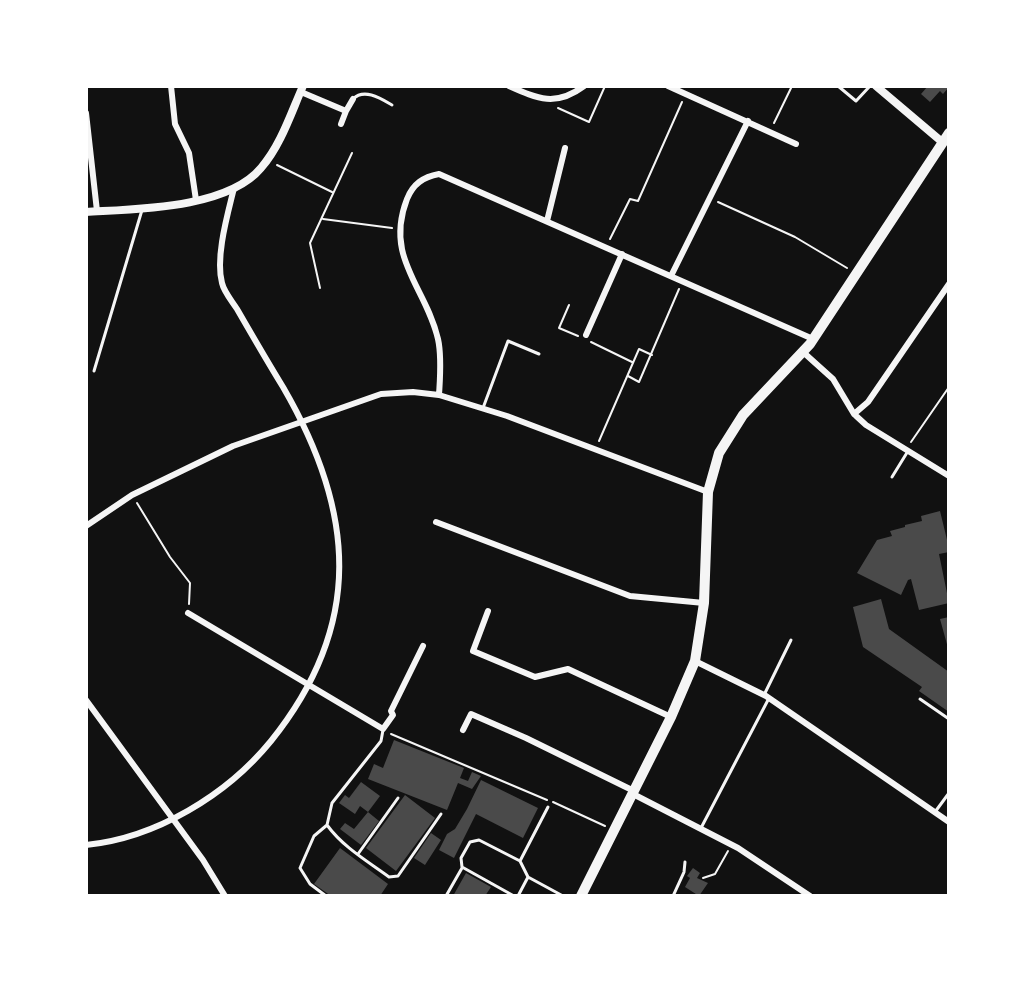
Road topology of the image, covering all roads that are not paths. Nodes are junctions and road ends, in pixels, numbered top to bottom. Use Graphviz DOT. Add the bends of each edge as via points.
graph roads {
  1 [pos="171,86"];
  2 [pos="509,86"];
  3 [pos="584,86"];
  4 [pos="668,86"];
  5 [pos="838,86"];
  6 [pos="870,86"];
  7 [pos="876,86"];
  8 [pos="302,89"];
  9 [pos="353,99"];
  10 [pos="392,105"];
  11 [pos="346,111"];
  12 [pos="86,113"];
  13 [pos="748,121"];
  14 [pos="341,124"];
  15 [pos="945,137"];
  16 [pos="796,144"];
  17 [pos="565,148"];
  18 [pos="234,188"];
  19 [pos="196,200"];
  20 [pos="142,209"];
  21 [pos="97,211"];
  22 [pos="86,212"];
  23 [pos="547,221"];
  24 [pos="622,254"];
  25 [pos="671,276"];
  26 [pos="949,284"];
  27 [pos="586,335"];
  28 [pos="813,339"];
  29 [pos="803,352"];
  30 [pos="539,354"];
  31 [pos="94,371"];
  32 [pos="439,395"];
  33 [pos="483,408"];
  34 [pos="854,414"];
  35 [pos="303,422"];
  36 [pos="907,450"];
  37 [pos="949,476"];
  38 [pos="892,477"];
  39 [pos="708,492"];
  40 [pos="436,522"];
  41 [pos="86,526"];
  42 [pos="704,603"];
  43 [pos="488,611"];
  44 [pos="188,613"];
  45 [pos="791,640"];
  46 [pos="423,646"];
  47 [pos="695,661"];
  48 [pos="309,684"];
  49 [pos="766,697"];
  50 [pos="920,699"];
  51 [pos="86,700"];
  52 [pos="671,717"];
  53 [pos="949,719"];
  54 [pos="383,729"];
  55 [pos="463,730"];
  56 [pos="633,793"];
  57 [pos="949,793"];
  58 [pos="398,798"];
  59 [pos="548,807"];
  60 [pos="935,812"];
  61 [pos="441,814"];
  62 [pos="173,818"];
  63 [pos="949,822"];
  64 [pos="327,825"];
  65 [pos="701,828"];
  66 [pos="86,845"];
  67 [pos="357,854"];
  68 [pos="520,861"];
  69 [pos="685,862"];
  70 [pos="462,867"];
  71 [pos="528,877"];
  72 [pos="225,896"];
  73 [pos="326,896"];
  74 [pos="446,896"];
  75 [pos="516,896"];
  76 [pos="563,896"];
  77 [pos="581,896"];
  78 [pos="673,896"];
  79 [pos="810,896"];
  1 -- 19 [label="street" via="175,124 189,153"];
  2 -- 3 [label="street" via="542,100 571,96"];
  4 -- 13 [label="street"];
  5 -- 6 [label="lane" via="856,101"];
  7 -- 15 [label="street"];
  8 -- 11 [label="street"];
  8 -- 18 [label="street" via="267,160"];
  9 -- 10 [label="lane" via="366,94"];
  9 -- 11 [label="street"];
  11 -- 14 [label="street"];
  12 -- 21 [label="street"];
  13 -- 16 [label="street"];
  13 -- 25 [label="street"];
  15 -- 28 [label="main road"];
  17 -- 23 [label="street"];
  18 -- 19 [label="street"];
  18 -- 35 [label="street" via="222,236 222,283"];
  19 -- 20 [label="street"];
  20 -- 21 [label="street"];
  20 -- 31 [label="lane"];
  21 -- 22 [label="street"];
  23 -- 24 [label="street"];
  23 -- 32 [label="street" via="439,174 410,191 400,229 403,260 438,341"];
  24 -- 25 [label="street"];
  24 -- 27 [label="street"];
  25 -- 28 [label="street"];
  26 -- 34 [label="street" via="868,402"];
  28 -- 29 [label="main road"];
  29 -- 34 [label="street" via="833,379"];
  29 -- 39 [label="main road" via="727,436"];
  30 -- 33 [label="lane" via="508,341"];
  32 -- 33 [label="street"];
  32 -- 35 [label="street" via="381,394"];
  33 -- 39 [label="street"];
  34 -- 36 [label="street"];
  35 -- 41 [label="street" via="213,454 132,495"];
  35 -- 48 [label="street" via="330,492 339,546 329,635"];
  36 -- 37 [label="street"];
  36 -- 38 [label="lane"];
  39 -- 42 [label="main road"];
  40 -- 42 [label="street" via="630,596"];
  42 -- 47 [label="main road"];
  43 -- 52 [label="street" via="473,651 535,677 568,669"];
  44 -- 48 [label="street"];
  45 -- 49 [label="lane"];
  46 -- 54 [label="street"];
  47 -- 49 [label="street"];
  47 -- 52 [label="main road"];
  48 -- 54 [label="street"];
  48 -- 62 [label="street" via="262,752"];
  49 -- 60 [label="street"];
  49 -- 65 [label="lane"];
  50 -- 53 [label="lane"];
  51 -- 62 [label="street"];
  52 -- 56 [label="main road"];
  54 -- 64 [label="lane" via="381,741 332,803"];
  55 -- 56 [label="street" via="471,714"];
  56 -- 65 [label="street"];
  56 -- 77 [label="main road"];
  57 -- 60 [label="lane"];
  58 -- 67 [label="lane"];
  59 -- 68 [label="lane"];
  60 -- 63 [label="street"];
  61 -- 67 [label="lane" via="398,876 389,877"];
  62 -- 66 [label="street" via="129,838"];
  62 -- 72 [label="street"];
  64 -- 67 [label="lane"];
  64 -- 73 [label="lane" via="314,836 300,868"];
  65 -- 79 [label="street"];
  68 -- 70 [label="lane" via="474,840 461,858"];
  68 -- 71 [label="lane"];
  69 -- 78 [label="lane"];
  70 -- 74 [label="lane"];
  70 -- 75 [label="lane"];
  71 -- 75 [label="lane"];
  71 -- 76 [label="lane"];
}
